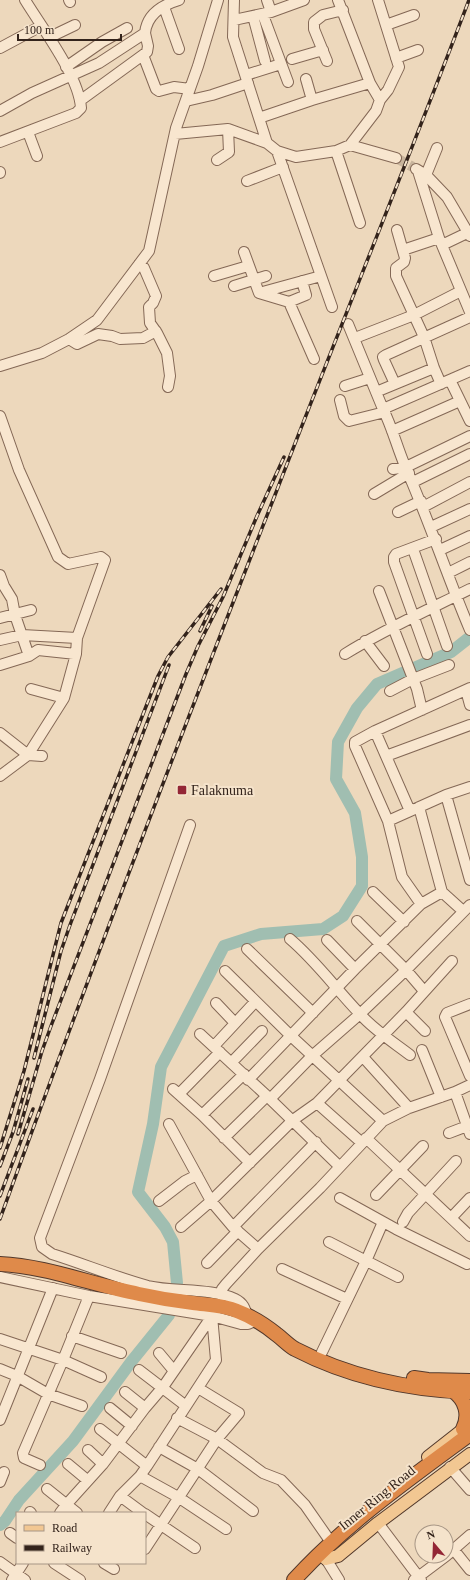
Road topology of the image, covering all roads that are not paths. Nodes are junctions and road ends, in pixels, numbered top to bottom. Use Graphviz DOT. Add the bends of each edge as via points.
graph roads {
  1 [pos="25,0"];
  2 [pos="179,0"];
  3 [pos="218,0"];
  4 [pos="234,0"];
  5 [pos="267,0"];
  6 [pos="304,0"];
  7 [pos="338,0"];
  8 [pos="378,0"];
  9 [pos="164,7"];
  10 [pos="343,10"];
  11 [pos="262,14"];
  12 [pos="414,15"];
  13 [pos="234,20"];
  14 [pos="75,24"];
  15 [pos="386,25"];
  16 [pos="41,26"];
  17 [pos="127,28"];
  18 [pos="145,33"];
  19 [pos="50,37"];
  20 [pos="0,48"];
  21 [pos="180,49"];
  22 [pos="323,50"];
  23 [pos="418,50"];
  24 [pos="143,55"];
  25 [pos="396,58"];
  26 [pos="292,59"];
  27 [pos="265,61"];
  28 [pos="327,61"];
  29 [pos="281,64"];
  30 [pos="68,71"];
  31 [pos="247,79"];
  32 [pos="306,79"];
  33 [pos="288,82"];
  34 [pos="370,83"];
  35 [pos="190,89"];
  36 [pos="81,100"];
  37 [pos="312,100"];
  38 [pos="380,100"];
  39 [pos="186,101"];
  40 [pos="0,111"];
  41 [pos="259,118"];
  42 [pos="228,129"];
  43 [pos="28,132"];
  44 [pos="175,134"];
  45 [pos="0,142"];
  46 [pos="267,143"];
  47 [pos="350,145"];
  48 [pos="437,148"];
  49 [pos="277,151"];
  50 [pos="336,151"];
  51 [pos="37,156"];
  52 [pos="396,158"];
  53 [pos="217,160"];
  54 [pos="283,167"];
  55 [pos="419,171"];
  56 [pos="247,180"];
  57 [pos="360,223"];
  58 [pos="397,230"];
  59 [pos="469,235"];
  60 [pos="440,241"];
  61 [pos="404,250"];
  62 [pos="244,252"];
  63 [pos="139,264"];
  64 [pos="248,266"];
  65 [pos="214,276"];
  66 [pos="266,276"];
  67 [pos="322,276"];
  68 [pos="254,280"];
  69 [pos="302,281"];
  70 [pos="234,286"];
  71 [pos="461,291"];
  72 [pos="259,293"];
  73 [pos="288,302"];
  74 [pos="332,307"];
  75 [pos="470,312"];
  76 [pos="414,315"];
  77 [pos="470,317"];
  78 [pos="348,324"];
  79 [pos="156,331"];
  80 [pos="424,337"];
  81 [pos="355,338"];
  82 [pos="69,339"];
  83 [pos="314,359"];
  84 [pos="0,366"];
  85 [pos="434,368"];
  86 [pos="470,371"];
  87 [pos="370,378"];
  88 [pos="446,382"];
  89 [pos="395,384"];
  90 [pos="345,386"];
  91 [pos="168,387"];
  92 [pos="376,392"];
  93 [pos="340,400"];
  94 [pos="460,401"];
  95 [pos="384,411"];
  96 [pos="0,416"];
  97 [pos="470,419"];
  98 [pos="392,431"];
  99 [pos="470,436"];
  100 [pos="470,454"];
  101 [pos="393,470"];
  102 [pos="409,474"];
  103 [pos="470,482"];
  104 [pos="374,494"];
  105 [pos="422,504"];
  106 [pos="470,509"];
  107 [pos="398,512"];
  108 [pos="431,528"];
  109 [pos="470,536"];
  110 [pos="436,539"];
  111 [pos="413,549"];
  112 [pos="440,550"];
  113 [pos="470,562"];
  114 [pos="448,573"];
  115 [pos="0,575"];
  116 [pos="2,587"];
  117 [pos="470,589"];
  118 [pos="379,591"];
  119 [pos="456,596"];
  120 [pos="434,606"];
  121 [pos="31,610"];
  122 [pos="16,615"];
  123 [pos="414,616"];
  124 [pos="0,618"];
  125 [pos="393,627"];
  126 [pos="470,630"];
  127 [pos="22,635"];
  128 [pos="77,638"];
  129 [pos="0,640"];
  130 [pos="366,641"];
  131 [pos="447,646"];
  132 [pos="76,654"];
  133 [pos="345,654"];
  134 [pos="427,654"];
  135 [pos="29,656"];
  136 [pos="0,665"];
  137 [pos="448,665"];
  138 [pos="384,666"];
  139 [pos="411,675"];
  140 [pos="31,689"];
  141 [pos="468,689"];
  142 [pos="390,691"];
  143 [pos="64,698"];
  144 [pos="470,705"];
  145 [pos="422,710"];
  146 [pos="470,726"];
  147 [pos="375,731"];
  148 [pos="0,733"];
  149 [pos="28,755"];
  150 [pos="42,756"];
  151 [pos="386,756"];
  152 [pos="0,776"];
  153 [pos="470,787"];
  154 [pos="446,795"];
  155 [pos="414,809"];
  156 [pos="388,821"];
  157 [pos="190,825"];
  158 [pos="470,880"];
  159 [pos="373,892"];
  160 [pos="442,892"];
  161 [pos="421,904"];
  162 [pos="467,908"];
  163 [pos="357,921"];
  164 [pos="404,922"];
  165 [pos="290,939"];
  166 [pos="327,940"];
  167 [pos="381,945"];
  168 [pos="247,949"];
  169 [pos="452,961"];
  170 [pos="356,969"];
  171 [pos="406,970"];
  172 [pos="225,971"];
  173 [pos="338,987"];
  174 [pos="424,991"];
  175 [pos="255,1002"];
  176 [pos="216,1003"];
  177 [pos="469,1006"];
  178 [pos="406,1012"];
  179 [pos="313,1013"];
  180 [pos="360,1014"];
  181 [pos="235,1023"];
  182 [pos="262,1031"];
  183 [pos="425,1032"];
  184 [pos="200,1034"];
  185 [pos="383,1035"];
  186 [pos="290,1036"];
  187 [pos="217,1049"];
  188 [pos="422,1050"];
  189 [pos="312,1056"];
  190 [pos="410,1056"];
  191 [pos="363,1057"];
  192 [pos="231,1063"];
  193 [pos="470,1076"];
  194 [pos="246,1077"];
  195 [pos="340,1080"];
  196 [pos="470,1085"];
  197 [pos="455,1092"];
  198 [pos="441,1097"];
  199 [pos="269,1098"];
  200 [pos="317,1103"];
  201 [pos="409,1108"];
  202 [pos="202,1115"];
  203 [pos="293,1120"];
  204 [pos="383,1121"];
  205 [pos="169,1124"];
  206 [pos="469,1128"];
  207 [pos="449,1133"];
  208 [pos="224,1138"];
  209 [pos="364,1140"];
  210 [pos="316,1142"];
  211 [pos="423,1146"];
  212 [pos="456,1161"];
  213 [pos="250,1164"];
  214 [pos="340,1166"];
  215 [pos="400,1171"];
  216 [pos="197,1175"];
  217 [pos="425,1194"];
  218 [pos="376,1195"];
  219 [pos="340,1198"];
  220 [pos="470,1198"];
  221 [pos="159,1201"];
  222 [pos="211,1201"];
  223 [pos="452,1218"];
  224 [pos="383,1222"];
  225 [pos="403,1222"];
  226 [pos="181,1226"];
  227 [pos="235,1229"];
  228 [pos="470,1236"];
  229 [pos="330,1242"];
  230 [pos="258,1249"];
  231 [pos="366,1261"];
  232 [pos="5,1264"];
  233 [pos="207,1264"];
  234 [pos="467,1264"];
  235 [pos="282,1269"];
  236 [pos="0,1277"];
  237 [pos="398,1277"];
  238 [pos="53,1288"];
  239 [pos="221,1295"];
  240 [pos="89,1296"];
  241 [pos="347,1299"];
  242 [pos="212,1316"];
  243 [pos="251,1318"];
  244 [pos="276,1334"];
  245 [pos="72,1336"];
  246 [pos="0,1339"];
  247 [pos="29,1348"];
  248 [pos="322,1352"];
  249 [pos="121,1353"];
  250 [pos="159,1353"];
  251 [pos="63,1360"];
  252 [pos="0,1370"];
  253 [pos="139,1370"];
  254 [pos="174,1371"];
  255 [pos="17,1376"];
  256 [pos="101,1377"];
  257 [pos="470,1381"];
  258 [pos="163,1387"];
  259 [pos="198,1388"];
  260 [pos="452,1391"];
  261 [pos="125,1392"];
  262 [pos="470,1392"];
  263 [pos="48,1394"];
  264 [pos="3,1401"];
  265 [pos="82,1406"];
  266 [pos="186,1406"];
  267 [pos="110,1408"];
  268 [pos="145,1408"];
  269 [pos="177,1418"];
  270 [pos="0,1420"];
  271 [pos="132,1426"];
  272 [pos="100,1429"];
  273 [pos="468,1429"];
  274 [pos="217,1439"];
  275 [pos="470,1443"];
  276 [pos="119,1444"];
  277 [pos="159,1447"];
  278 [pos="88,1450"];
  279 [pos="470,1454"];
  280 [pos="68,1464"];
  281 [pos="103,1464"];
  282 [pos="40,1466"];
  283 [pos="147,1466"];
  284 [pos="450,1467"];
  285 [pos="198,1469"];
  286 [pos="140,1476"];
  287 [pos="90,1478"];
  288 [pos="47,1489"];
  289 [pos="470,1490"];
  290 [pos="120,1496"];
  291 [pos="178,1497"];
  292 [pos="63,1509"];
  293 [pos="253,1511"];
  294 [pos="74,1512"];
  295 [pos="110,1512"];
  296 [pos="141,1512"];
  297 [pos="146,1515"];
  298 [pos="378,1523"];
  299 [pos="160,1525"];
  300 [pos="226,1529"];
  301 [pos="470,1535"];
  302 [pos="336,1540"];
  303 [pos="146,1544"];
  304 [pos="195,1548"];
  305 [pos="454,1549"];
  306 [pos="454,1558"];
  307 [pos="326,1559"];
  308 [pos="0,1562"];
  309 [pos="22,1564"];
  310 [pos="56,1564"];
  311 [pos="106,1564"];
  312 [pos="436,1564"];
  313 [pos="114,1569"];
  314 [pos="470,1570"];
  315 [pos="14,1576"];
  316 [pos="418,1579"];
  317 [pos="25,1580"];
  318 [pos="80,1580"];
  319 [pos="294,1580"];
  320 [pos="306,1580"];
  321 [pos="339,1580"];
  1 -- 16 [label="street"];
  2 -- 9 [label="street"];
  3 -- 35 [label="street"];
  4 -- 13 [label="street"];
  5 -- 11 [label="street"];
  6 -- 11 [label="street"];
  7 -- 10 [label="street"];
  8 -- 15 [label="street"];
  9 -- 18 [label="street" via="154,12 146,25"];
  9 -- 21 [label="street"];
  10 -- 22 [label="street" via="323,15 314,22 314,29"];
  10 -- 34 [label="street"];
  11 -- 13 [label="street"];
  11 -- 27 [label="street"];
  11 -- 29 [label="street"];
  12 -- 15 [label="street"];
  13 -- 31 [label="street" via="233,37"];
  14 -- 19 [label="street"];
  15 -- 25 [label="street"];
  16 -- 19 [label="street"];
  16 -- 20 [label="street"];
  17 -- 30 [label="street" via="102,42"];
  18 -- 24 [label="street" via="148,46 147,52"];
  18 -- 30 [label="street" via="99,62"];
  19 -- 30 [label="street"];
  22 -- 26 [label="street"];
  22 -- 28 [label="street"];
  23 -- 25 [label="street"];
  24 -- 35 [label="street" via="156,89"];
  24 -- 36 [label="street"];
  25 -- 38 [label="street" via="398,67 388,90"];
  29 -- 31 [label="street"];
  29 -- 33 [label="street"];
  30 -- 36 [label="street"];
  30 -- 40 [label="street"];
  31 -- 39 [label="street" via="212,95"];
  31 -- 41 [label="street"];
  32 -- 37 [label="street"];
  34 -- 37 [label="street"];
  34 -- 38 [label="street"];
  35 -- 39 [label="street"];
  36 -- 43 [label="street" via="81,108 76,112"];
  37 -- 41 [label="street"];
  38 -- 47 [label="street" via="376,111"];
  39 -- 44 [label="street"];
  41 -- 46 [label="street"];
  42 -- 44 [label="street"];
  42 -- 46 [label="street"];
  42 -- 53 [label="street" via="229,152"];
  43 -- 45 [label="street"];
  43 -- 51 [label="street"];
  44 -- 63 [label="street" via="149,251"];
  46 -- 49 [label="street"];
  47 -- 50 [label="street"];
  47 -- 52 [label="street"];
  48 -- 55 [label="street"];
  49 -- 50 [label="street" via="296,157"];
  49 -- 54 [label="street"];
  50 -- 57 [label="street"];
  54 -- 56 [label="street"];
  54 -- 67 [label="street"];
  55 -- 59 [label="street" via="447,197"];
  55 -- 60 [label="street"];
  58 -- 61 [label="street"];
  59 -- 60 [label="street"];
  60 -- 61 [label="street"];
  60 -- 71 [label="street"];
  61 -- 76 [label="street" via="404,262 395,272"];
  62 -- 64 [label="street"];
  63 -- 79 [label="street" via="144,268 156,296 149,307 150,323"];
  63 -- 82 [label="street" via="97,320"];
  64 -- 65 [label="street"];
  64 -- 68 [label="street"];
  66 -- 68 [label="street"];
  67 -- 69 [label="street"];
  67 -- 74 [label="street"];
  68 -- 70 [label="street"];
  68 -- 72 [label="street"];
  69 -- 72 [label="street"];
  69 -- 73 [label="street" via="306,295"];
  71 -- 75 [label="street"];
  71 -- 76 [label="street"];
  72 -- 73 [label="street"];
  73 -- 83 [label="street"];
  76 -- 80 [label="street"];
  76 -- 81 [label="street"];
  77 -- 80 [label="street"];
  78 -- 81 [label="street"];
  79 -- 82 [label="street" via="143,338 120,339 98,334 77,344"];
  79 -- 91 [label="street" via="168,359"];
  80 -- 85 [label="street"];
  80 -- 89 [label="street" via="383,357"];
  81 -- 87 [label="street"];
  82 -- 84 [label="street" via="42,352"];
  85 -- 88 [label="street"];
  85 -- 89 [label="street"];
  86 -- 88 [label="street"];
  87 -- 90 [label="street"];
  87 -- 92 [label="street"];
  88 -- 94 [label="street"];
  88 -- 95 [label="street"];
  89 -- 92 [label="street"];
  92 -- 95 [label="street"];
  93 -- 95 [label="street" via="344,416 349,421"];
  94 -- 97 [label="street"];
  94 -- 98 [label="street"];
  95 -- 98 [label="street"];
  96 -- 128 [label="street" via="58,558 68,564 101,557 105,560"];
  98 -- 102 [label="street"];
  99 -- 102 [label="street"];
  100 -- 102 [label="street"];
  101 -- 102 [label="street"];
  102 -- 104 [label="street"];
  102 -- 105 [label="street"];
  103 -- 105 [label="street"];
  105 -- 107 [label="street"];
  105 -- 108 [label="street"];
  106 -- 108 [label="street"];
  108 -- 110 [label="street"];
  109 -- 112 [label="street"];
  110 -- 111 [label="street"];
  110 -- 112 [label="street"];
  111 -- 120 [label="street"];
  111 -- 123 [label="street" via="396,554 394,562"];
  112 -- 114 [label="street"];
  113 -- 114 [label="street"];
  114 -- 119 [label="street"];
  115 -- 116 [label="street"];
  116 -- 122 [label="street" via="12,599"];
  117 -- 119 [label="street"];
  118 -- 125 [label="street"];
  119 -- 120 [label="street"];
  119 -- 126 [label="street"];
  120 -- 123 [label="street"];
  120 -- 131 [label="street"];
  121 -- 122 [label="street"];
  122 -- 124 [label="street"];
  122 -- 127 [label="street"];
  123 -- 125 [label="street"];
  123 -- 134 [label="street"];
  125 -- 130 [label="street"];
  125 -- 139 [label="street"];
  127 -- 128 [label="street"];
  127 -- 129 [label="street"];
  127 -- 135 [label="street"];
  128 -- 132 [label="street"];
  130 -- 133 [label="street"];
  130 -- 138 [label="street"];
  132 -- 135 [label="street" via="38,650"];
  132 -- 143 [label="street"];
  135 -- 136 [label="street"];
  137 -- 139 [label="street"];
  139 -- 142 [label="street"];
  139 -- 145 [label="street"];
  140 -- 143 [label="street"];
  141 -- 144 [label="street"];
  141 -- 145 [label="street"];
  143 -- 149 [label="street"];
  145 -- 147 [label="street"];
  146 -- 151 [label="street"];
  147 -- 151 [label="street"];
  147 -- 156 [label="street" via="357,740 355,746"];
  148 -- 149 [label="street"];
  149 -- 150 [label="street"];
  149 -- 152 [label="street"];
  151 -- 155 [label="street"];
  153 -- 154 [label="street"];
  154 -- 155 [label="street"];
  154 -- 158 [label="street"];
  155 -- 156 [label="street"];
  155 -- 160 [label="street"];
  156 -- 161 [label="street" via="402,877"];
  157 -- 239 [label="street" via="100,1079 40,1238 42,1247 52,1254 148,1286"];
  159 -- 164 [label="street"];
  160 -- 161 [label="street"];
  160 -- 162 [label="street"];
  161 -- 164 [label="street"];
  162 -- 171 [label="street"];
  163 -- 167 [label="street"];
  164 -- 167 [label="street"];
  165 -- 173 [label="street"];
  166 -- 170 [label="street"];
  167 -- 170 [label="street"];
  167 -- 171 [label="street"];
  168 -- 179 [label="street"];
  169 -- 174 [label="street"];
  170 -- 173 [label="street"];
  171 -- 174 [label="street"];
  171 -- 180 [label="street"];
  172 -- 175 [label="street"];
  173 -- 179 [label="street"];
  173 -- 180 [label="street"];
  174 -- 178 [label="street"];
  175 -- 181 [label="street"];
  175 -- 186 [label="street"];
  176 -- 181 [label="street"];
  177 -- 193 [label="street" via="447,1013 445,1017"];
  178 -- 183 [label="street"];
  178 -- 185 [label="street"];
  179 -- 186 [label="street"];
  180 -- 185 [label="street"];
  180 -- 189 [label="street"];
  181 -- 187 [label="street"];
  182 -- 192 [label="street"];
  184 -- 187 [label="street"];
  185 -- 190 [label="street"];
  185 -- 191 [label="street"];
  186 -- 189 [label="street"];
  186 -- 194 [label="street"];
  187 -- 192 [label="street"];
  187 -- 202 [label="street" via="176,1091"];
  188 -- 198 [label="street"];
  189 -- 195 [label="street"];
  189 -- 199 [label="street"];
  191 -- 195 [label="street"];
  191 -- 201 [label="street"];
  192 -- 194 [label="street"];
  194 -- 199 [label="street"];
  194 -- 202 [label="street"];
  195 -- 200 [label="street"];
  195 -- 204 [label="street"];
  196 -- 197 [label="street"];
  197 -- 198 [label="street"];
  197 -- 206 [label="street"];
  198 -- 201 [label="street"];
  199 -- 203 [label="street"];
  199 -- 208 [label="street"];
  200 -- 203 [label="street"];
  200 -- 209 [label="street"];
  201 -- 204 [label="street"];
  202 -- 208 [label="street"];
  203 -- 210 [label="street"];
  203 -- 213 [label="street"];
  204 -- 209 [label="street"];
  205 -- 216 [label="street"];
  206 -- 207 [label="street"];
  208 -- 213 [label="street"];
  209 -- 214 [label="street"];
  209 -- 215 [label="street"];
  210 -- 214 [label="street"];
  210 -- 227 [label="street"];
  211 -- 215 [label="street"];
  212 -- 217 [label="street"];
  213 -- 222 [label="street"];
  214 -- 230 [label="street"];
  215 -- 217 [label="street"];
  215 -- 218 [label="street"];
  216 -- 221 [label="street"];
  216 -- 222 [label="street"];
  217 -- 223 [label="street"];
  217 -- 225 [label="street"];
  219 -- 224 [label="street"];
  220 -- 223 [label="street"];
  222 -- 226 [label="street"];
  222 -- 227 [label="street"];
  223 -- 228 [label="street"];
  224 -- 231 [label="street"];
  224 -- 234 [label="street"];
  227 -- 230 [label="street"];
  227 -- 233 [label="street"];
  229 -- 231 [label="street"];
  230 -- 239 [label="street" via="226,1284"];
  231 -- 237 [label="street"];
  231 -- 241 [label="street"];
  232 -- 243 [label="highway" via="139,1294 225,1307"];
  235 -- 241 [label="street"];
  236 -- 238 [label="street"];
  238 -- 240 [label="street"];
  238 -- 247 [label="street"];
  239 -- 243 [label="street" via="242,1303"];
  240 -- 242 [label="street"];
  240 -- 245 [label="street"];
  241 -- 248 [label="street"];
  242 -- 243 [label="street" via="241,1324 248,1324"];
  242 -- 254 [label="street"];
  242 -- 259 [label="street" via="216,1360"];
  243 -- 244 [label="highway"];
  244 -- 248 [label="highway"];
  244 -- 260 [label="highway" via="294,1348 337,1368 414,1388"];
  245 -- 249 [label="street"];
  245 -- 251 [label="street"];
  246 -- 247 [label="street"];
  247 -- 251 [label="street"];
  247 -- 255 [label="street"];
  248 -- 257 [label="highway" via="400,1376"];
  250 -- 254 [label="street"];
  251 -- 256 [label="street"];
  251 -- 263 [label="street"];
  252 -- 255 [label="street"];
  253 -- 258 [label="street"];
  254 -- 258 [label="street"];
  255 -- 263 [label="street"];
  255 -- 264 [label="street"];
  258 -- 266 [label="street"];
  258 -- 268 [label="street"];
  259 -- 266 [label="street"];
  259 -- 274 [label="street" via="239,1413"];
  260 -- 262 [label="highway"];
  260 -- 273 [label="highway" via="460,1396 467,1409"];
  261 -- 268 [label="street"];
  263 -- 265 [label="street"];
  263 -- 282 [label="street" via="23,1453 24,1458"];
  264 -- 270 [label="street"];
  266 -- 269 [label="street"];
  267 -- 271 [label="street"];
  268 -- 271 [label="street"];
  269 -- 274 [label="street"];
  269 -- 277 [label="street"];
  271 -- 276 [label="street"];
  272 -- 276 [label="street"];
  273 -- 302 [label="highway"];
  274 -- 285 [label="street"];
  274 -- 302 [label="street" via="263,1473 281,1480"];
  275 -- 302 [label="highway" via="403,1494"];
  276 -- 281 [label="street"];
  276 -- 283 [label="street"];
  277 -- 283 [label="street"];
  277 -- 285 [label="street"];
  278 -- 281 [label="street"];
  279 -- 284 [label="main road, Inner Ring Road"];
  280 -- 287 [label="street" via="86,1479"];
  281 -- 287 [label="street"];
  283 -- 286 [label="street"];
  284 -- 289 [label="street"];
  284 -- 298 [label="main road, Inner Ring Road"];
  285 -- 291 [label="street"];
  285 -- 293 [label="street"];
  286 -- 290 [label="street"];
  286 -- 291 [label="street"];
  287 -- 292 [label="street"];
  288 -- 292 [label="street"];
  290 -- 295 [label="street"];
  290 -- 296 [label="street"];
  291 -- 299 [label="street"];
  291 -- 300 [label="street"];
  292 -- 294 [label="street"];
  297 -- 299 [label="street"];
  298 -- 307 [label="main road, Inner Ring Road" via="338,1556"];
  298 -- 316 [label="street"];
  299 -- 303 [label="street"];
  299 -- 304 [label="street"];
  301 -- 305 [label="street"];
  302 -- 307 [label="highway"];
  302 -- 319 [label="highway" via="311,1561"];
  306 -- 314 [label="street"];
  307 -- 320 [label="highway, Inner Ring Road"];
  307 -- 321 [label="street"];
  308 -- 315 [label="street"];
  309 -- 315 [label="street"];
  310 -- 318 [label="street"];
  311 -- 313 [label="street"];
  312 -- 316 [label="street"];
  315 -- 317 [label="street"];
}
